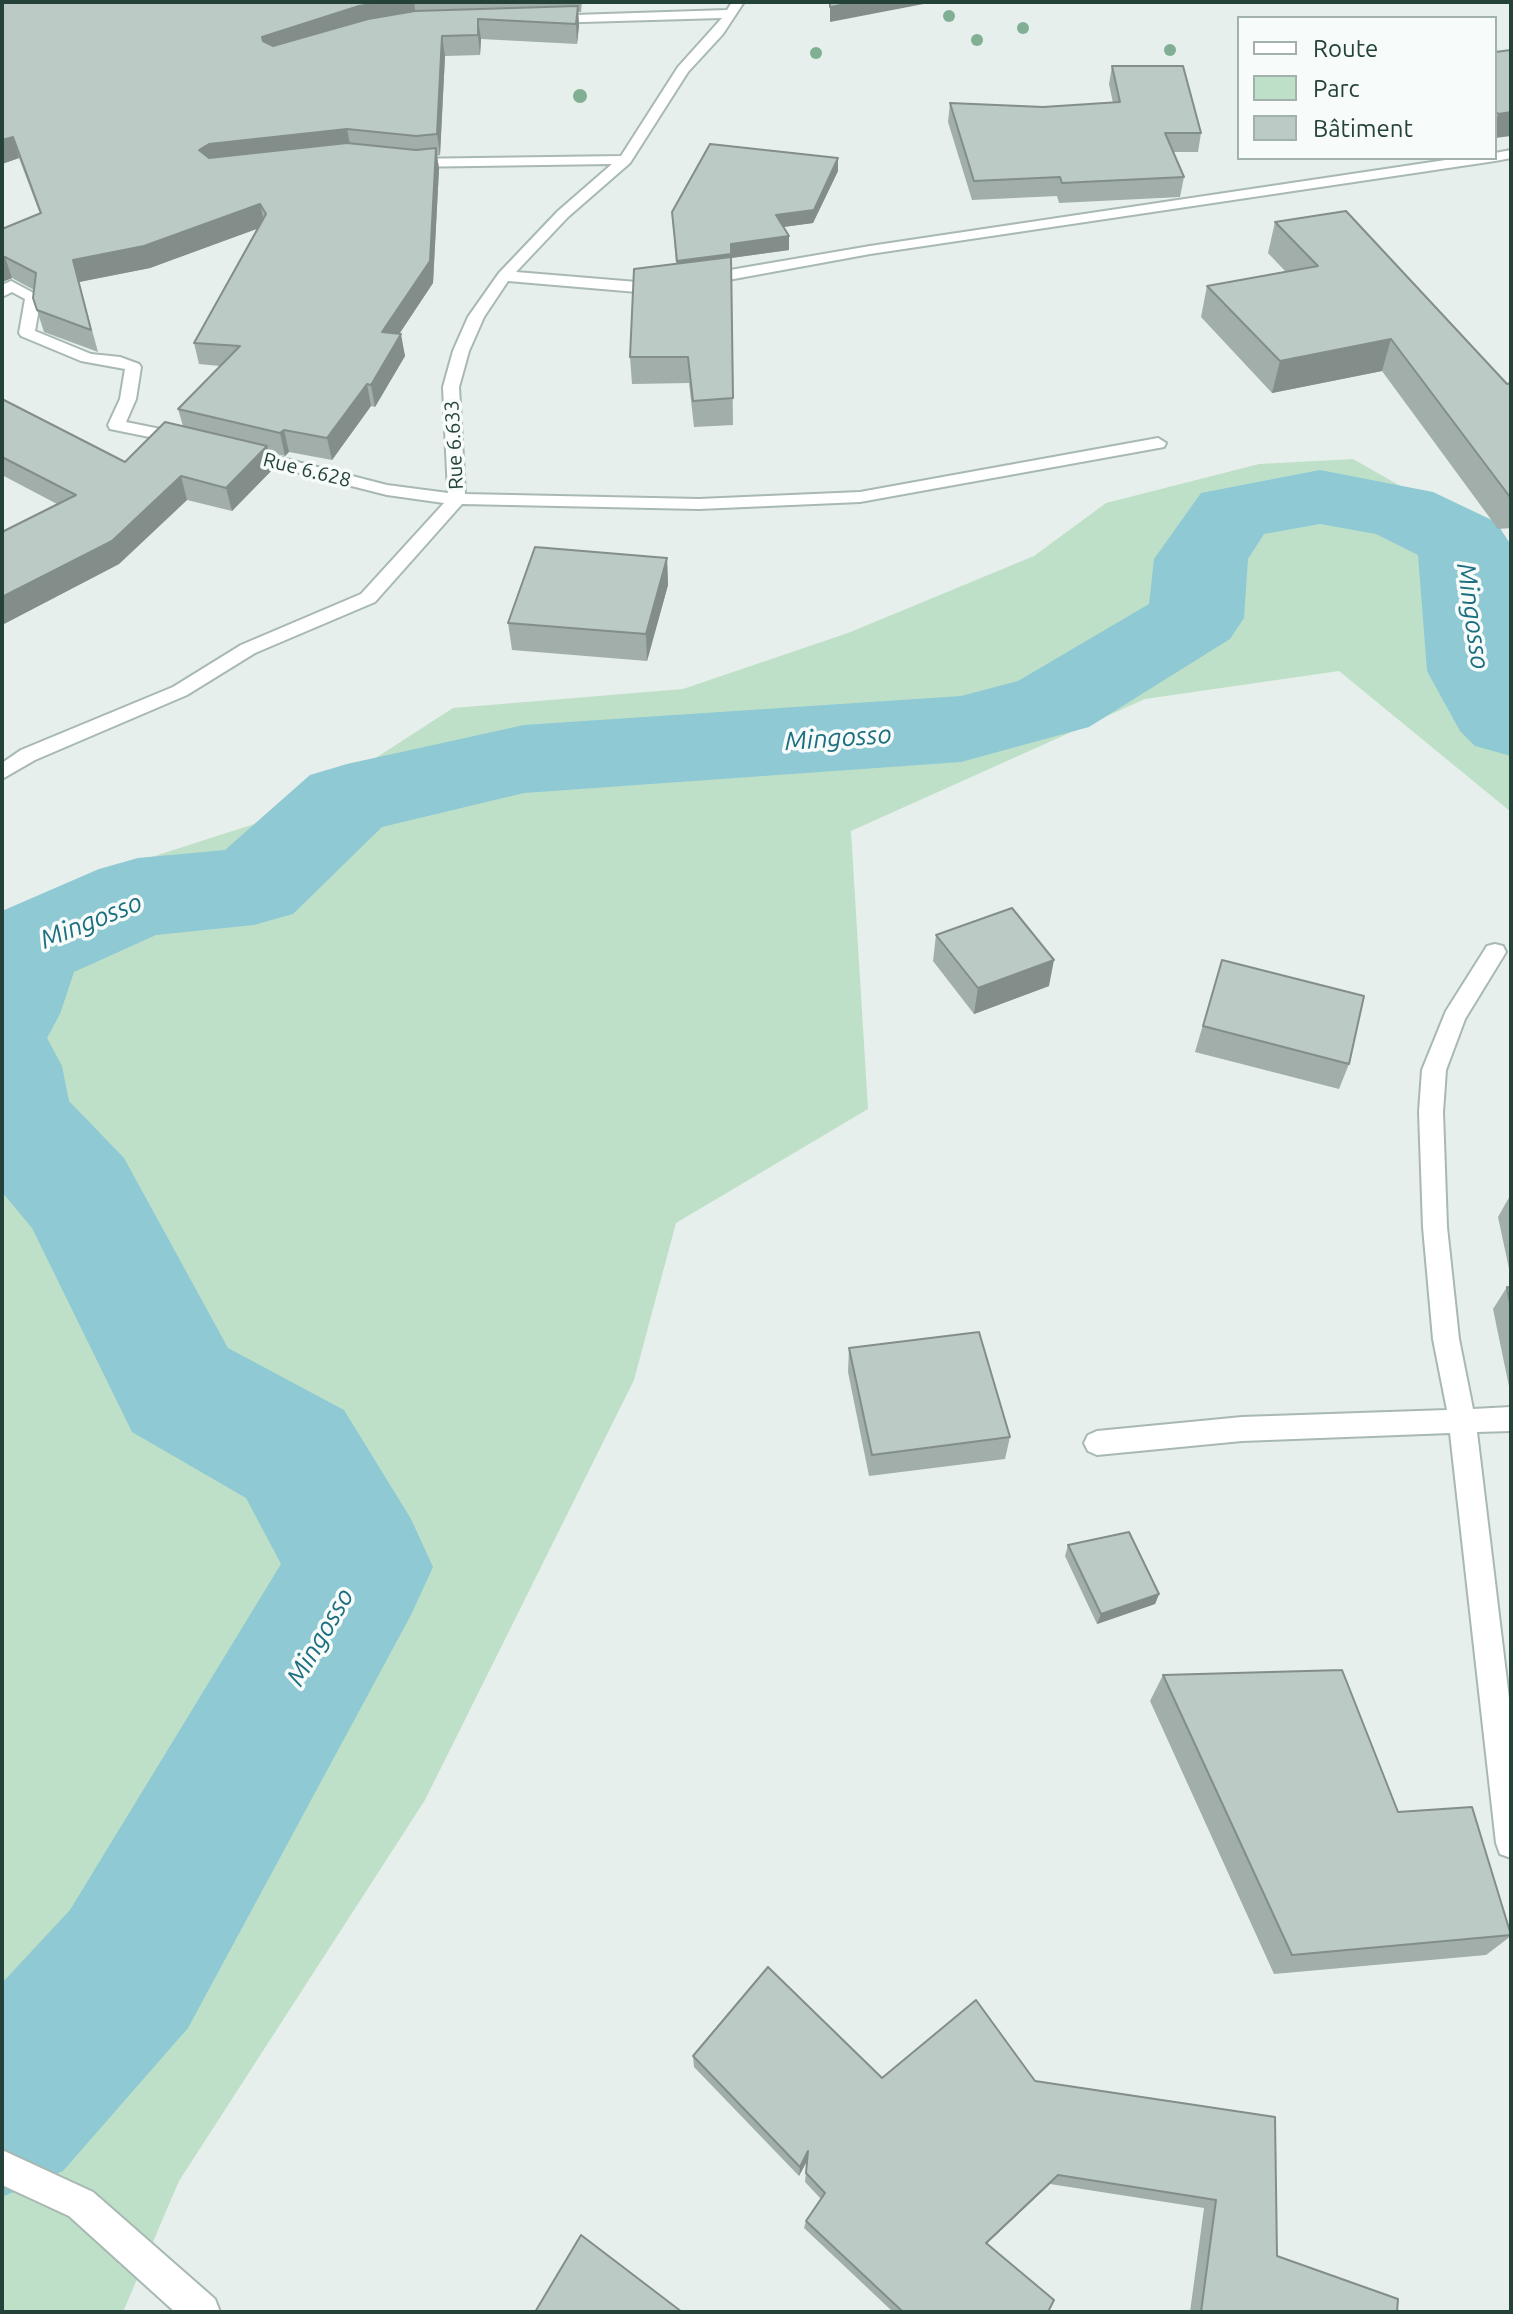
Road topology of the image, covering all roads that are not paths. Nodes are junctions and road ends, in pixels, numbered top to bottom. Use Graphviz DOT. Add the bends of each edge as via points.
graph roads {
  1 [pos="735,7"];
  2 [pos="534,19"];
  3 [pos="625,160"];
  4 [pos="1474,160"];
  5 [pos="394,163"];
  6 [pos="504,276"];
  7 [pos="2,292"];
  8 [pos="1158,443"];
  9 [pos="457,499"];
  10 [pos="2,772"];
  11 [pos="1495,952"];
  12 [pos="1462,1419"];
  13 [pos="1511,1419"];
  14 [pos="1097,1443"];
  15 [pos="1511,1843"];
  16 [pos="2,2167"];
  17 [pos="202,2312"];
  1 -- 2 [label="street" via="656,18"];
  1 -- 3 [label="street, Rue 6.633" via="683,70"];
  3 -- 5 [label="street"];
  3 -- 6 [label="street, Rue 6.633"];
  4 -- 6 [label="street" via="870,250 711,279 637,287"];
  6 -- 9 [label="street, Rue 6.633" via="476,317 451,387"];
  7 -- 9 [label="street, Rue 6.628" via="11,286 33,297 27,333 87,358 133,367 128,399 116,425 387,490"];
  8 -- 9 [label="street, Rue 6.628" via="860,497 699,504"];
  9 -- 10 [label="street, Rue 6.633" via="368,598 248,649 180,691 28,755"];
  11 -- 12 [label="street" via="1454,1017 1434,1070 1431,1112 1440,1287"];
  12 -- 13 [label="street"];
  12 -- 14 [label="street" via="1242,1429"];
  12 -- 15 [label="street"];
  16 -- 17 [label="street" via="81,2204"];
}
